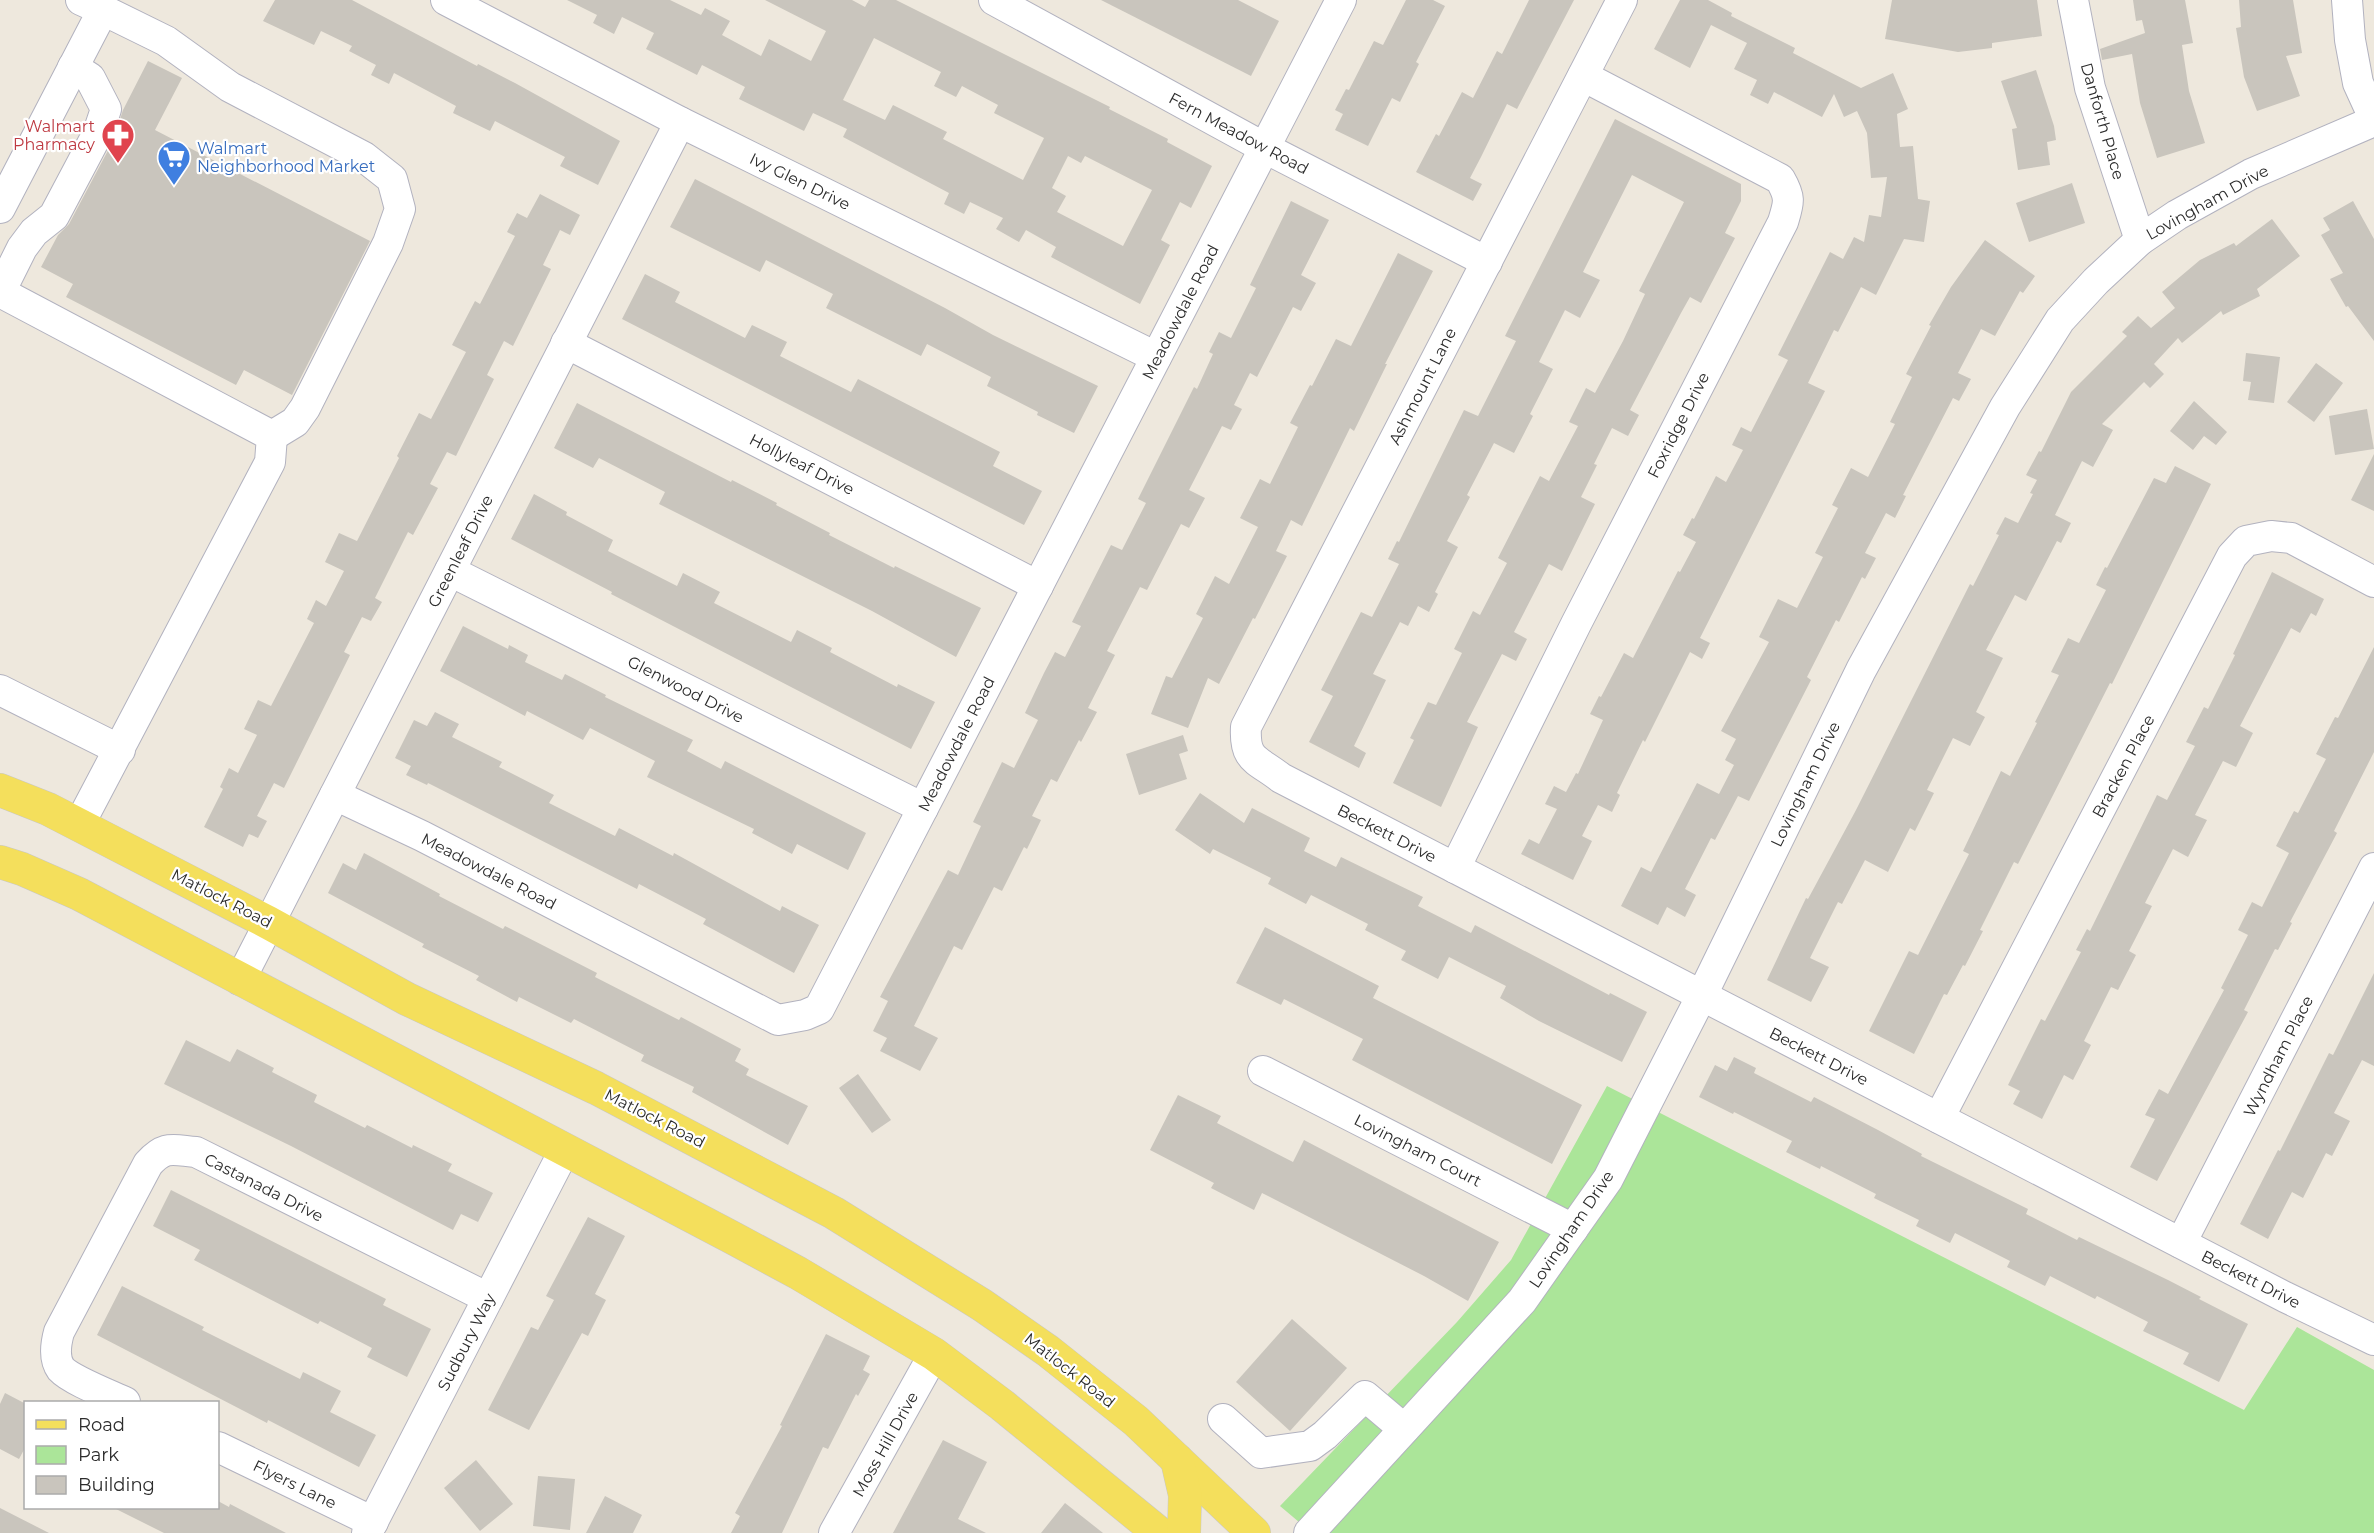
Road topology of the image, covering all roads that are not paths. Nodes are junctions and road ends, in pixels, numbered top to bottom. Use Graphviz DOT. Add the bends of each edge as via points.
graph roads {
  1 [pos="446,0"];
  2 [pos="994,0"];
  3 [pos="1341,0"];
  4 [pos="1622,0"];
  5 [pos="2073,0"];
  6 [pos="2347,0"];
  7 [pos="92,5"];
  8 [pos="73,67"];
  9 [pos="1583,76"];
  10 [pos="2374,119"];
  11 [pos="680,122"];
  12 [pos="1265,148"];
  13 [pos="0,208"];
  14 [pos="2140,240"];
  15 [pos="1486,262"];
  16 [pos="0,292"];
  17 [pos="566,343"];
  18 [pos="1156,357"];
  19 [pos="272,436"];
  20 [pos="450,571"];
  21 [pos="2374,582"];
  22 [pos="1038,586"];
  23 [pos="0,690"];
  24 [pos="120,750"];
  25 [pos="1267,767"];
  26 [pos="0,790"];
  27 [pos="335,795"];
  28 [pos="923,808"];
  29 [pos="79,825"];
  30 [pos="0,862"];
  31 [pos="1455,868"];
  32 [pos="2374,868"];
  33 [pos="269,923"];
  34 [pos="240,980"];
  35 [pos="1702,995"];
  36 [pos="1263,1071"];
  37 [pos="1939,1118"];
  38 [pos="564,1151"];
  39 [pos="1573,1229"];
  40 [pos="2181,1244"];
  41 [pos="488,1298"];
  42 [pos="2374,1340"];
  43 [pos="934,1354"];
  44 [pos="123,1401"];
  45 [pos="1223,1419"];
  46 [pos="1404,1429"];
  47 [pos="219,1448"];
  48 [pos="1177,1460"];
  49 [pos="370,1527"];
  50 [pos="834,1533"];
  51 [pos="1159,1533"];
  52 [pos="1184,1533"];
  53 [pos="1254,1533"];
  54 [pos="1309,1533"];
  1 -- 11 [label="street, Ivy Glen Drive"];
  2 -- 12 [label="street, Fern Meadow Road"];
  3 -- 12 [label="street, Meadowdale Road"];
  4 -- 9 [label="street, Ashmount Lane"];
  5 -- 14 [label="street, Danforth Place" via="2090,88"];
  6 -- 10 [label="street" via="2358,83"];
  7 -- 8 [label="street"];
  7 -- 19 [label="street" via="166,41 230,87 364,157 392,179 399,209 388,243 305,408 295,422"];
  8 -- 13 [label="street"];
  8 -- 16 [label="street" via="90,78 106,109 99,133 54,216 22,248"];
  9 -- 15 [label="street, Ashmount Lane"];
  9 -- 31 [label="street, Foxridge Drive" via="1780,179 1789,203 1783,222 1581,613"];
  10 -- 14 [label="street, Lovingham Drive" via="2251,174"];
  11 -- 17 [label="street, Greenleaf Drive"];
  11 -- 18 [label="street, Ivy Glen Drive"];
  12 -- 15 [label="street, Fern Meadow Road"];
  12 -- 18 [label="street, Meadowdale Road"];
  14 -- 35 [label="street, Lovingham Drive" via="2060,320 2006,407 1861,670"];
  15 -- 25 [label="street, Ashmount Lane" via="1246,727 1245,745 1251,757"];
  16 -- 19 [label="street"];
  17 -- 20 [label="street, Greenleaf Drive"];
  17 -- 22 [label="street, Hollyleaf Drive"];
  18 -- 22 [label="street, Meadowdale Road"];
  19 -- 24 [label="street" via="270,462"];
  20 -- 27 [label="street, Greenleaf Drive"];
  20 -- 28 [label="street, Glenwood Drive"];
  21 -- 37 [label="street, Bracken Place" via="2290,538 2271,536 2246,542 2232,556"];
  22 -- 28 [label="street, Meadowdale Road"];
  23 -- 24 [label="street"];
  24 -- 29 [label="street"];
  25 -- 31 [label="street, Beckett Drive" via="1281,778"];
  26 -- 29 [label="main road, Matlock Road"];
  27 -- 28 [label="street, Meadowdale Road" via="778,1020 819,1009"];
  27 -- 33 [label="street, Greenleaf Drive"];
  29 -- 33 [label="main road, Matlock Road"];
  30 -- 34 [label="main road" via="79,894"];
  31 -- 35 [label="street, Beckett Drive"];
  32 -- 40 [label="street, Wyndham Place"];
  33 -- 34 [label="street, Greenleaf Drive"];
  33 -- 48 [label="main road, Matlock Road" via="407,999 596,1088 834,1213 1048,1351 1136,1421"];
  34 -- 38 [label="main road"];
  35 -- 37 [label="street, Beckett Drive"];
  35 -- 39 [label="street, Lovingham Drive" via="1608,1179"];
  36 -- 39 [label="street, Lovingham Court"];
  37 -- 40 [label="street, Beckett Drive"];
  38 -- 41 [label="street, Sudbury Way"];
  38 -- 43 [label="main road" via="798,1273"];
  39 -- 46 [label="street, Lovingham Drive" via="1522,1300"];
  40 -- 42 [label="street, Beckett Drive"];
  41 -- 44 [label="street, Castanada Drive" via="196,1152 167,1149 148,1164 54,1347 61,1368"];
  41 -- 49 [label="street, Sudbury Way"];
  43 -- 50 [label="street, Moss Hill Drive"];
  43 -- 51 [label="main road"];
  45 -- 46 [label="street" via="1262,1453 1310,1446 1365,1396"];
  46 -- 54 [label="street, Lovingham Drive"];
  47 -- 49 [label="street, Flyers Lane"];
  48 -- 52 [label="main road" via="1185,1496"];
  48 -- 53 [label="main road, Matlock Road"];
}
